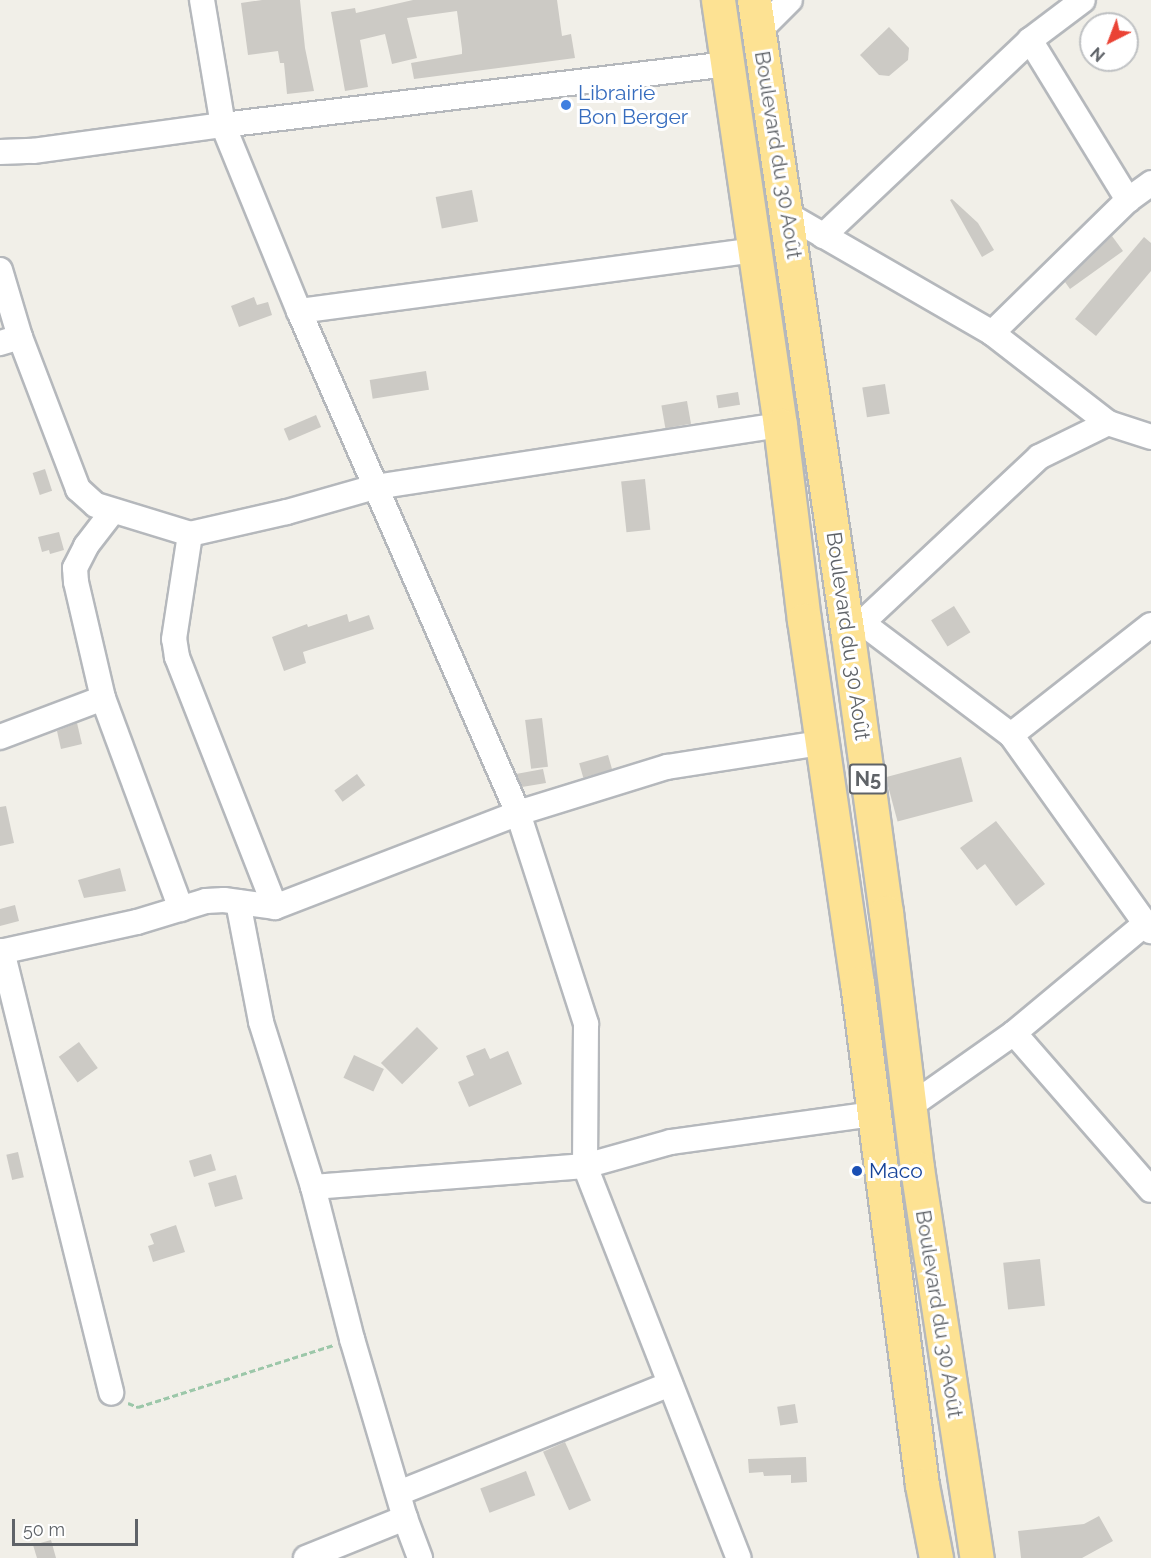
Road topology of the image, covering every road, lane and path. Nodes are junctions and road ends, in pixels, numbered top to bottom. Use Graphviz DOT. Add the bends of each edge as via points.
graph roads {
  1 [pos="202,0"];
  2 [pos="718,0"];
  3 [pos="754,0"];
  4 [pos="790,0"];
  5 [pos="1083,0"];
  6 [pos="758,32"];
  7 [pos="1030,40"];
  8 [pos="728,64"];
  9 [pos="223,125"];
  10 [pos="0,152"];
  11 [pos="1151,183"];
  12 [pos="1128,201"];
  13 [pos="788,215"];
  14 [pos="823,236"];
  15 [pos="753,250"];
  16 [pos="0,270"];
  17 [pos="298,311"];
  18 [pos="992,333"];
  19 [pos="10,340"];
  20 [pos="1108,423"];
  21 [pos="780,425"];
  22 [pos="1151,437"];
  23 [pos="375,487"];
  24 [pos="113,511"];
  25 [pos="190,534"];
  26 [pos="1150,628"];
  27 [pos="855,629"];
  28 [pos="103,698"];
  29 [pos="1011,735"];
  30 [pos="0,737"];
  31 [pos="821,743"];
  32 [pos="518,813"];
  33 [pos="238,902"];
  34 [pos="275,907"];
  35 [pos="181,909"];
  36 [pos="1148,928"];
  37 [pos="1,952"];
  38 [pos="1014,1033"];
  39 [pos="909,1107"];
  40 [pos="873,1114"];
  41 [pos="585,1166"];
  42 [pos="313,1187"];
  43 [pos="1151,1190"];
  44 [pos="352,1339"];
  45 [pos="670,1384"];
  46 [pos="111,1393"];
  47 [pos="399,1493"];
  48 [pos="405,1518"];
  49 [pos="306,1558"];
  50 [pos="420,1558"];
  51 [pos="739,1558"];
  52 [pos="936,1558"];
  53 [pos="977,1558"];
  1 -- 9 [label="street"];
  2 -- 8 [label="highway, Boulevard du 30 Août / N5"];
  3 -- 6 [label="highway, Boulevard du 30 Août / N5"];
  4 -- 6 [label="street"];
  5 -- 7 [label="street"];
  6 -- 13 [label="highway, Boulevard du 30 Août / N5"];
  7 -- 12 [label="street"];
  7 -- 14 [label="street"];
  8 -- 9 [label="street"];
  8 -- 15 [label="highway, Boulevard du 30 Août / N5"];
  9 -- 10 [label="street"];
  9 -- 17 [label="street"];
  11 -- 12 [label="street"];
  12 -- 18 [label="street"];
  13 -- 14 [label="street"];
  13 -- 27 [label="highway, Boulevard du 30 Août / N5"];
  14 -- 18 [label="street"];
  15 -- 17 [label="street"];
  15 -- 21 [label="highway, Boulevard du 30 Août / N5"];
  16 -- 19 [label="street"];
  17 -- 23 [label="street"];
  18 -- 20 [label="street"];
  19 -- 24 [label="street" via="78,489 88,500"];
  20 -- 22 [label="street"];
  20 -- 27 [label="street" via="1039,457"];
  21 -- 23 [label="street"];
  21 -- 31 [label="highway, Boulevard du 30 Août / N5"];
  23 -- 25 [label="street"];
  23 -- 32 [label="street"];
  24 -- 25 [label="street"];
  24 -- 28 [label="street" via="86,546 75,568"];
  25 -- 34 [label="street" via="175,628 177,657"];
  26 -- 29 [label="street"];
  27 -- 29 [label="street"];
  27 -- 39 [label="highway, Boulevard du 30 Août / N5"];
  28 -- 30 [label="street"];
  28 -- 35 [label="street"];
  29 -- 36 [label="street"];
  31 -- 32 [label="street" via="667,767"];
  31 -- 40 [label="highway, Boulevard du 30 Août / N5"];
  32 -- 34 [label="street"];
  32 -- 41 [label="street" via="586,1024"];
  33 -- 34 [label="street"];
  33 -- 35 [label="street" via="216,899"];
  33 -- 42 [label="street" via="261,1022"];
  35 -- 37 [label="street"];
  36 -- 38 [label="street"];
  37 -- 46 [label="street"];
  38 -- 39 [label="street"];
  38 -- 43 [label="street"];
  39 -- 53 [label="highway, Boulevard du 30 Août / N5"];
  40 -- 41 [label="street" via="671,1142"];
  40 -- 52 [label="highway, Boulevard du 30 Août / N5" via="920,1474"];
  41 -- 42 [label="street"];
  41 -- 45 [label="street"];
  42 -- 44 [label="street"];
  44 -- 46 [label="path" via="138,1407"];
  44 -- 47 [label="street"];
  45 -- 47 [label="street"];
  45 -- 51 [label="street"];
  47 -- 48 [label="street"];
  48 -- 49 [label="street"];
  48 -- 50 [label="street"];
}
